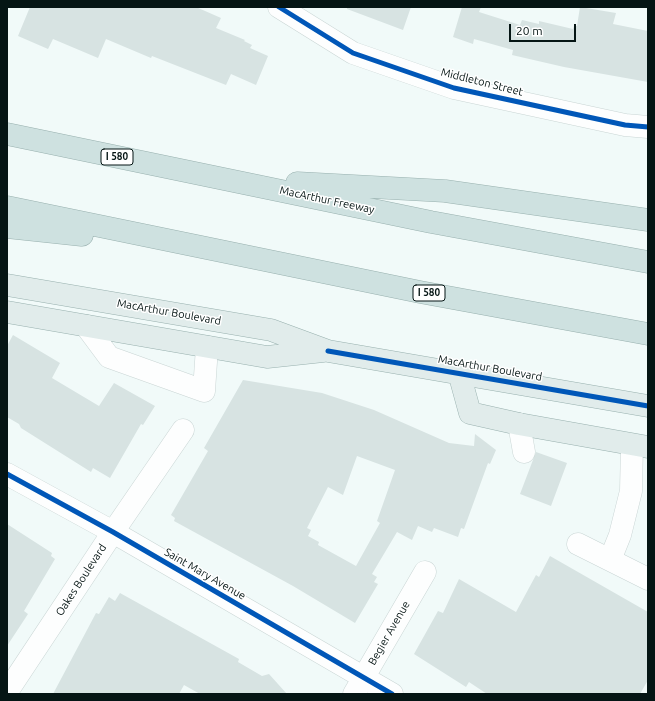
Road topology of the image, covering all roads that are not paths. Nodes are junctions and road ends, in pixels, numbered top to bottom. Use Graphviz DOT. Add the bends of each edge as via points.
graph roads {
  1 [pos="278,7"];
  2 [pos="648,127"];
  3 [pos="7,134"];
  4 [pos="227,180"];
  5 [pos="7,207"];
  6 [pos="648,220"];
  7 [pos="7,227"];
  8 [pos="210,249"];
  9 [pos="648,262"];
  10 [pos="7,285"];
  11 [pos="7,312"];
  12 [pos="86,326"];
  13 [pos="648,334"];
  14 [pos="207,347"];
  15 [pos="328,351"];
  16 [pos="459,373"];
  17 [pos="648,406"];
  18 [pos="519,424"];
  19 [pos="183,430"];
  20 [pos="640,446"];
  21 [pos="524,452"];
  22 [pos="7,474"];
  23 [pos="113,532"];
  24 [pos="578,544"];
  25 [pos="610,560"];
  26 [pos="425,572"];
  27 [pos="648,580"];
  28 [pos="359,686"];
  29 [pos="7,692"];
  30 [pos="392,694"];
  1 -- 2 [label="street, Middleton Street" via="353,53 454,88 625,125"];
  3 -- 4 [label="highway, MacArthur Freeway / I 580"];
  4 -- 6 [label="highway" via="445,191"];
  4 -- 9 [label="highway, MacArthur Freeway / I 580" via="431,222"];
  5 -- 8 [label="highway, I 580"];
  7 -- 8 [label="highway"];
  8 -- 13 [label="highway, I 580"];
  10 -- 15 [label="main road, MacArthur Boulevard" via="271,330"];
  11 -- 12 [label="main road, MacArthur Boulevard"];
  12 -- 14 [label="main road, MacArthur Boulevard"];
  12 -- 14 [label="street" via="109,358 204,391"];
  14 -- 15 [label="main road, MacArthur Boulevard" via="267,357"];
  15 -- 16 [label="main road, MacArthur Boulevard"];
  16 -- 17 [label="main road, MacArthur Boulevard"];
  16 -- 18 [label="main road, MacArthur Boulevard" via="470,413"];
  18 -- 20 [label="main road, MacArthur Boulevard"];
  18 -- 21 [label="street"];
  19 -- 23 [label="street, Oakes Boulevard"];
  20 -- 25 [label="street" via="620,535"];
  22 -- 23 [label="street, Saint Mary Avenue"];
  23 -- 28 [label="street, Saint Mary Avenue"];
  23 -- 29 [label="street, Oakes Boulevard"];
  24 -- 25 [label="street"];
  25 -- 27 [label="street"];
  26 -- 28 [label="street, Begier Avenue"];
  28 -- 30 [label="street, Saint Mary Avenue"];
}
